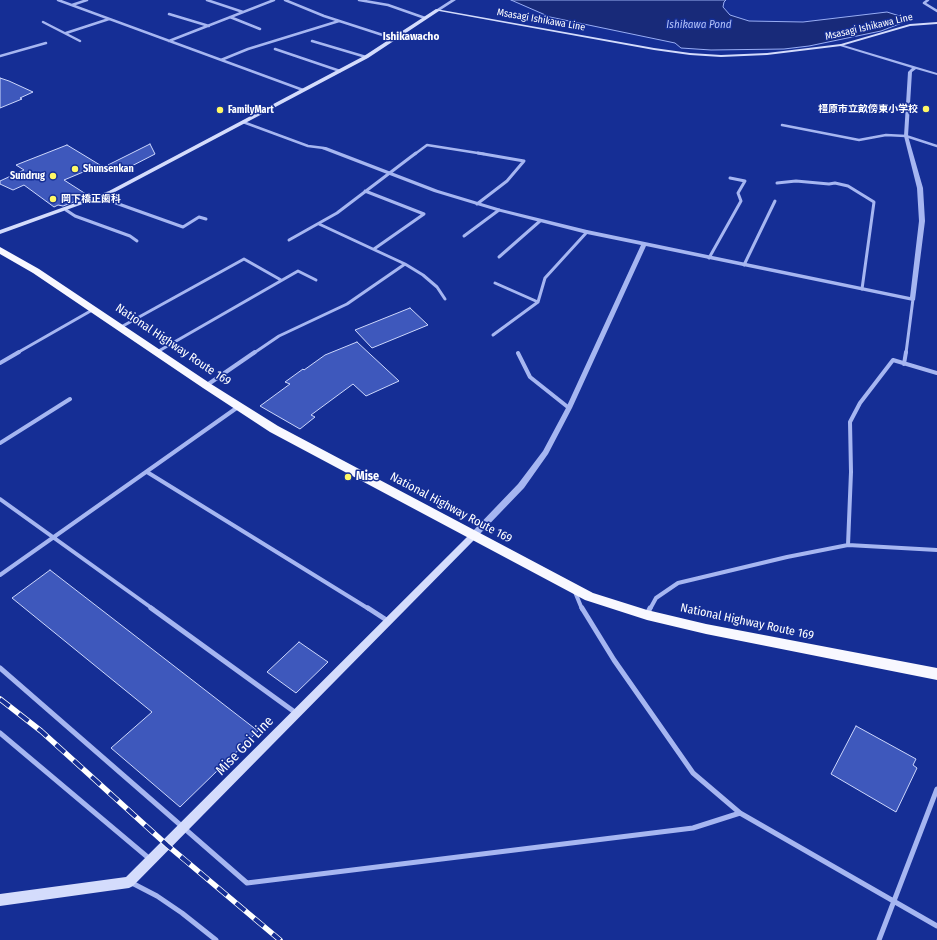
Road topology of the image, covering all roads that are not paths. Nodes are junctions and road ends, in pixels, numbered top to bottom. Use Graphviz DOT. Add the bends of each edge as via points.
graph roads {
  1 [pos="58,0"];
  2 [pos="87,0"];
  3 [pos="207,0"];
  4 [pos="274,0"];
  5 [pos="285,0"];
  6 [pos="359,0"];
  7 [pos="453,0"];
  8 [pos="928,0"];
  9 [pos="72,5"];
  10 [pos="438,10"];
  11 [pos="937,11"];
  12 [pos="243,12"];
  13 [pos="169,14"];
  14 [pos="230,17"];
  15 [pos="425,18"];
  16 [pos="109,19"];
  17 [pos="339,21"];
  18 [pos="43,22"];
  19 [pos="937,23"];
  20 [pos="209,26"];
  21 [pos="260,29"];
  22 [pos="66,33"];
  23 [pos="396,40"];
  24 [pos="80,41"];
  25 [pos="169,41"];
  26 [pos="312,41"];
  27 [pos="46,43"];
  28 [pos="841,45"];
  29 [pos="275,49"];
  30 [pos="0,56"];
  31 [pos="366,57"];
  32 [pos="221,60"];
  33 [pos="914,68"];
  34 [pos="340,71"];
  35 [pos="937,74"];
  36 [pos="303,90"];
  37 [pos="243,122"];
  38 [pos="782,125"];
  39 [pos="906,136"];
  40 [pos="937,146"];
  41 [pos="324,148"];
  42 [pos="391,173"];
  43 [pos="730,178"];
  44 [pos="777,183"];
  45 [pos="365,191"];
  46 [pos="99,197"];
  47 [pos="775,201"];
  48 [pos="477,204"];
  49 [pos="66,210"];
  50 [pos="499,210"];
  51 [pos="206,219"];
  52 [pos="540,221"];
  53 [pos="319,224"];
  54 [pos="0,232"];
  55 [pos="587,232"];
  56 [pos="464,236"];
  57 [pos="289,240"];
  58 [pos="137,241"];
  59 [pos="644,244"];
  60 [pos="374,249"];
  61 [pos="0,250"];
  62 [pos="499,257"];
  63 [pos="709,258"];
  64 [pos="406,264"];
  65 [pos="744,265"];
  66 [pos="281,280"];
  67 [pos="316,280"];
  68 [pos="495,283"];
  69 [pos="862,289"];
  70 [pos="445,299"];
  71 [pos="913,299"];
  72 [pos="538,302"];
  73 [pos="94,309"];
  74 [pos="120,327"];
  75 [pos="493,335"];
  76 [pos="157,352"];
  77 [pos="518,353"];
  78 [pos="0,363"];
  79 [pos="904,364"];
  80 [pos="937,373"];
  81 [pos="207,386"];
  82 [pos="70,399"];
  83 [pos="239,406"];
  84 [pos="569,408"];
  85 [pos="0,443"];
  86 [pos="147,472"];
  87 [pos="0,499"];
  88 [pos="473,536"];
  89 [pos="53,538"];
  90 [pos="848,545"];
  91 [pos="937,550"];
  92 [pos="0,575"];
  93 [pos="574,590"];
  94 [pos="647,615"];
  95 [pos="389,622"];
  96 [pos="0,668"];
  97 [pos="937,674"];
  98 [pos="297,713"];
  99 [pos="0,733"];
  100 [pos="937,789"];
  101 [pos="740,813"];
  102 [pos="185,828"];
  103 [pos="151,860"];
  104 [pos="129,882"];
  105 [pos="0,900"];
  106 [pos="894,903"];
  107 [pos="937,926"];
  108 [pos="216,940"];
  109 [pos="879,940"];
  1 -- 9 [label="street"];
  2 -- 9 [label="street"];
  3 -- 12 [label="street"];
  4 -- 12 [label="street"];
  5 -- 17 [label="street"];
  6 -- 15 [label="street" via="388,5"];
  7 -- 10 [label="street"];
  8 -- 11 [label="street" via="924,3"];
  9 -- 16 [label="street"];
  10 -- 15 [label="main road"];
  10 -- 28 [label="main road, Msasagi Ishikawa Line" via="690,54 744,56"];
  12 -- 14 [label="street"];
  13 -- 20 [label="street"];
  14 -- 20 [label="street"];
  14 -- 21 [label="street"];
  15 -- 23 [label="main road"];
  16 -- 22 [label="street"];
  16 -- 25 [label="street"];
  17 -- 23 [label="street"];
  17 -- 32 [label="street"];
  18 -- 22 [label="street"];
  19 -- 28 [label="main road, Msasagi Ishikawa Line" via="910,25"];
  20 -- 25 [label="street"];
  22 -- 24 [label="street"];
  23 -- 31 [label="main road"];
  25 -- 32 [label="street"];
  26 -- 31 [label="street"];
  27 -- 30 [label="street"];
  28 -- 33 [label="street"];
  29 -- 34 [label="street"];
  31 -- 34 [label="main road"];
  32 -- 36 [label="street"];
  33 -- 35 [label="street"];
  33 -- 39 [label="street" via="910,72"];
  34 -- 36 [label="main road"];
  36 -- 37 [label="main road"];
  37 -- 41 [label="street" via="308,146"];
  37 -- 46 [label="main road"];
  38 -- 39 [label="street" via="859,140 886,135"];
  39 -- 40 [label="street"];
  39 -- 71 [label="street" via="920,188 922,221"];
  41 -- 42 [label="street"];
  42 -- 45 [label="street"];
  42 -- 48 [label="street"];
  42 -- 48 [label="street" via="427,145 524,161 507,181"];
  43 -- 63 [label="street" via="745,181 738,193 741,201"];
  44 -- 69 [label="street" via="835,183 848,186 874,202"];
  45 -- 53 [label="street"];
  45 -- 60 [label="street" via="424,214"];
  46 -- 49 [label="main road"];
  46 -- 51 [label="street" via="184,227 199,217"];
  47 -- 65 [label="street"];
  48 -- 50 [label="street"];
  49 -- 54 [label="main road"];
  49 -- 58 [label="street"];
  50 -- 52 [label="street"];
  50 -- 56 [label="street"];
  52 -- 55 [label="street"];
  52 -- 62 [label="street"];
  53 -- 57 [label="street"];
  53 -- 60 [label="street"];
  55 -- 59 [label="street"];
  55 -- 72 [label="street" via="545,278"];
  59 -- 63 [label="street"];
  59 -- 84 [label="street"];
  60 -- 64 [label="street"];
  61 -- 73 [label="highway, National Highway Route 169"];
  63 -- 65 [label="street"];
  64 -- 70 [label="street" via="437,287"];
  64 -- 81 [label="street" via="347,304 280,336"];
  65 -- 69 [label="street"];
  66 -- 67 [label="street" via="298,271"];
  66 -- 74 [label="street" via="244,259"];
  66 -- 76 [label="street"];
  68 -- 72 [label="street"];
  69 -- 71 [label="street"];
  71 -- 79 [label="street"];
  72 -- 75 [label="street"];
  73 -- 74 [label="highway, National Highway Route 169"];
  73 -- 78 [label="street"];
  74 -- 76 [label="highway, National Highway Route 169"];
  76 -- 81 [label="highway, National Highway Route 169"];
  77 -- 84 [label="street" via="530,377"];
  79 -- 80 [label="street"];
  79 -- 90 [label="street" via="893,360 860,402 850,422"];
  81 -- 83 [label="highway, National Highway Route 169"];
  82 -- 85 [label="street"];
  83 -- 86 [label="street"];
  83 -- 88 [label="highway, National Highway Route 169" via="274,429"];
  84 -- 88 [label="street" via="534,470"];
  86 -- 89 [label="street"];
  86 -- 95 [label="street"];
  87 -- 89 [label="street"];
  88 -- 93 [label="highway, National Highway Route 169"];
  88 -- 95 [label="main road, Mise Goi Line"];
  89 -- 92 [label="street"];
  89 -- 98 [label="street"];
  90 -- 91 [label="street"];
  90 -- 94 [label="street" via="678,583 656,598"];
  93 -- 94 [label="highway, National Highway Route 169"];
  93 -- 101 [label="street" via="580,606 614,660 693,774"];
  94 -- 97 [label="highway, National Highway Route 169"];
  95 -- 98 [label="main road, Mise Goi Line"];
  96 -- 102 [label="street"];
  98 -- 102 [label="main road, Mise Goi Line"];
  99 -- 103 [label="street"];
  100 -- 106 [label="street"];
  101 -- 102 [label="street" via="693,828 248,883"];
  101 -- 106 [label="street"];
  102 -- 103 [label="main road, Mise Goi Line"];
  103 -- 104 [label="main road, Mise Goi Line"];
  104 -- 105 [label="main road"];
  104 -- 108 [label="street" via="157,896"];
  106 -- 107 [label="street"];
  106 -- 109 [label="street"];
}
